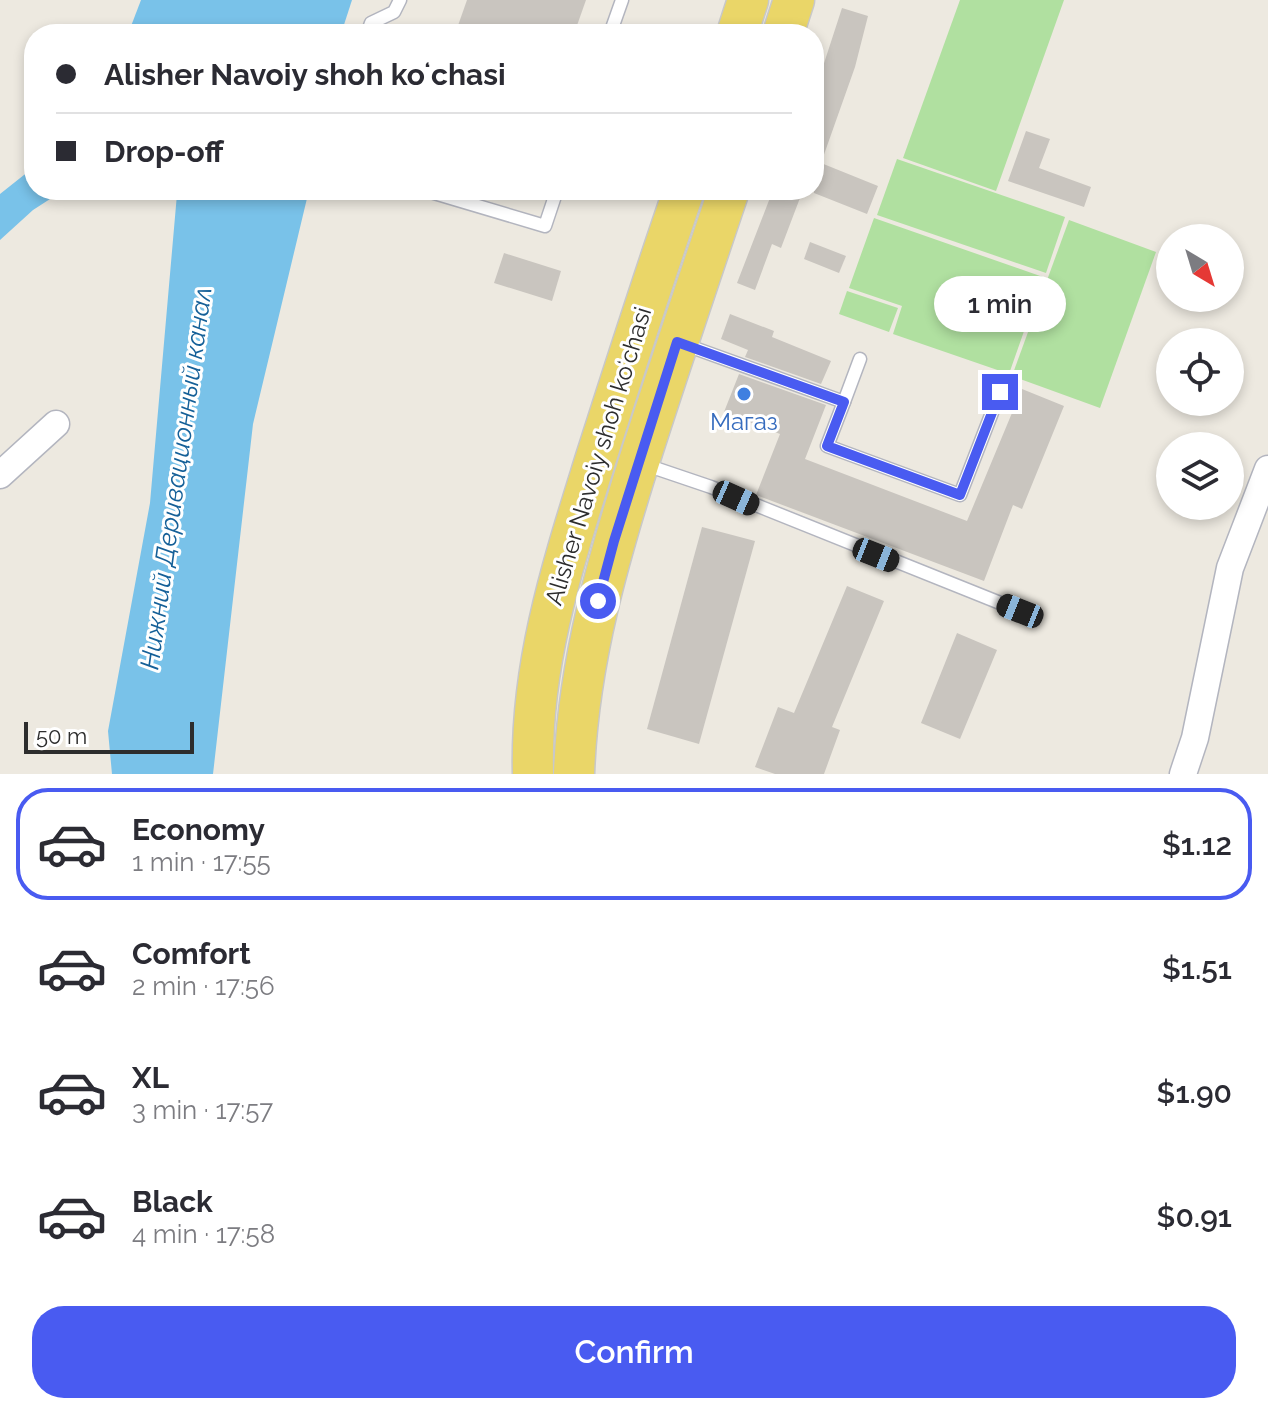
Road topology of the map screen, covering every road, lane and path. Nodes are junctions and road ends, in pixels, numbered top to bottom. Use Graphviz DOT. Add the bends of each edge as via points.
graph roads {
  1 [pos="400,0"];
  2 [pos="622,0"];
  3 [pos="748,0"];
  4 [pos="794,0"];
  5 [pos="371,24"];
  6 [pos="614,24"];
  7 [pos="740,24"];
  8 [pos="786,24"];
  9 [pos="458,200"];
  10 [pos="554,200"];
  11 [pos="681,200"];
  12 [pos="726,200"];
  13 [pos="677,342"];
  14 [pos="860,359"];
  15 [pos="1000,392"];
  16 [pos="844,402"];
  17 [pos="56,424"];
  18 [pos="639,462"];
  19 [pos="1268,469"];
  20 [pos="0,475"];
  21 [pos="1020,611"];
  22 [pos="533,774"];
  23 [pos="574,774"];
  24 [pos="1183,774"];
  1 -- 5 [label="lane" via="394,12"];
  2 -- 6 [label="lane"];
  3 -- 7 [label="main road"];
  4 -- 8 [label="main road"];
  9 -- 10 [label="lane" via="545,226"];
  11 -- 22 [label="main road, Alisher Navoiy shoh koʻchasi" via="549,614 534,699"];
  12 -- 13 [label="main road, Alisher Navoiy shoh koʻchasi"];
  13 -- 16 [label="lane"];
  13 -- 18 [label="main road, Alisher Navoiy shoh koʻchasi"];
  14 -- 16 [label="lane"];
  15 -- 16 [label="lane" via="960,495 827,446"];
  17 -- 20 [label="street"];
  18 -- 21 [label="lane"];
  18 -- 23 [label="main road, Alisher Navoiy shoh koʻchasi" via="593,621"];
  19 -- 24 [label="street" via="1230,568"];
}
